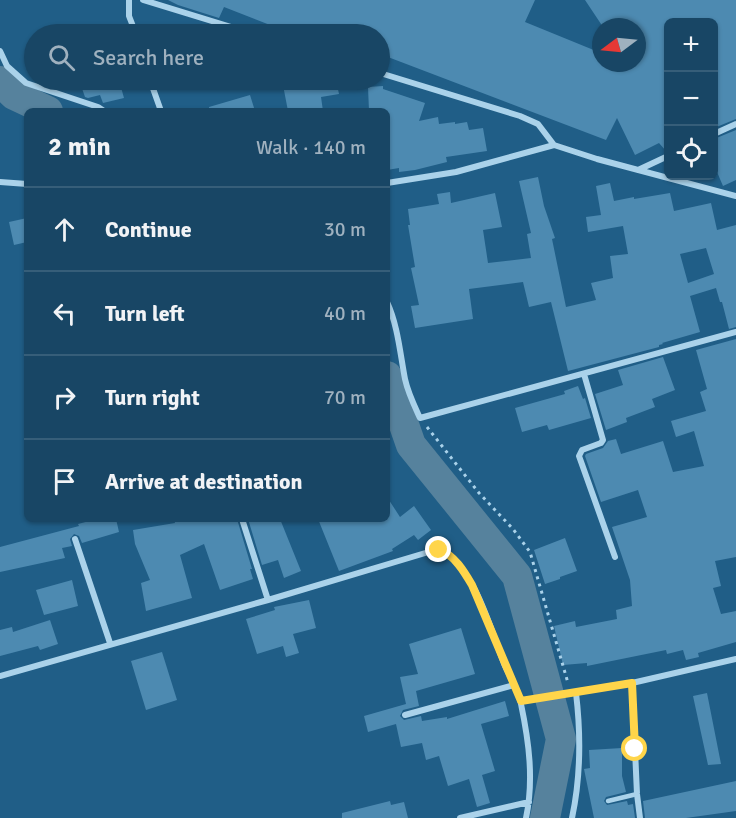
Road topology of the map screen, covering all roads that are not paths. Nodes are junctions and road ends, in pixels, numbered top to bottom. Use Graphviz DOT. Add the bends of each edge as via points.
graph roads {
  1 [pos="129,0"];
  2 [pos="142,0"];
  3 [pos="132,24"];
  4 [pos="221,24"];
  5 [pos="0,51"];
  6 [pos="390,76"];
  7 [pos="24,81"];
  8 [pos="47,90"];
  9 [pos="154,90"];
  10 [pos="100,108"];
  11 [pos="160,108"];
  12 [pos="736,124"];
  13 [pos="718,132"];
  14 [pos="554,145"];
  15 [pos="664,158"];
  16 [pos="638,170"];
  17 [pos="0,182"];
  18 [pos="390,183"];
  19 [pos="24,184"];
  20 [pos="736,196"];
  21 [pos="390,312"];
  22 [pos="736,332"];
  23 [pos="584,374"];
  24 [pos="243,522"];
  25 [pos="75,539"];
  26 [pos="615,557"];
  27 [pos="268,600"];
  28 [pos="110,643"];
  29 [pos="736,658"];
  30 [pos="0,676"];
  31 [pos="632,683"];
  32 [pos="514,685"];
  33 [pos="571,694"];
  34 [pos="521,701"];
  35 [pos="405,716"];
  36 [pos="637,794"];
  37 [pos="608,801"];
  38 [pos="529,802"];
  39 [pos="460,818"];
  40 [pos="525,818"];
  41 [pos="572,818"];
  42 [pos="640,818"];
  1 -- 3 [label="street"];
  2 -- 4 [label="street"];
  5 -- 7 [label="street" via="7,66"];
  6 -- 14 [label="street" via="520,116 538,124"];
  8 -- 10 [label="street"];
  9 -- 11 [label="street"];
  12 -- 13 [label="street"];
  14 -- 16 [label="street"];
  14 -- 18 [label="street" via="456,172"];
  15 -- 16 [label="street"];
  16 -- 20 [label="street"];
  17 -- 19 [label="street"];
  21 -- 23 [label="street" via="410,397 420,418"];
  22 -- 23 [label="street"];
  23 -- 26 [label="street" via="603,440 582,450 579,456"];
  24 -- 27 [label="street"];
  25 -- 28 [label="street"];
  27 -- 28 [label="street"];
  27 -- 32 [label="street" via="443,551 464,572 479,599"];
  28 -- 30 [label="street"];
  29 -- 31 [label="street"];
  31 -- 33 [label="street"];
  31 -- 36 [label="street"];
  32 -- 34 [label="street"];
  32 -- 35 [label="street"];
  33 -- 34 [label="street"];
  33 -- 41 [label="street" via="580,726 579,774"];
  34 -- 38 [label="street" via="529,750"];
  36 -- 37 [label="lane"];
  36 -- 42 [label="street"];
  38 -- 39 [label="street"];
  38 -- 40 [label="street"];
}
